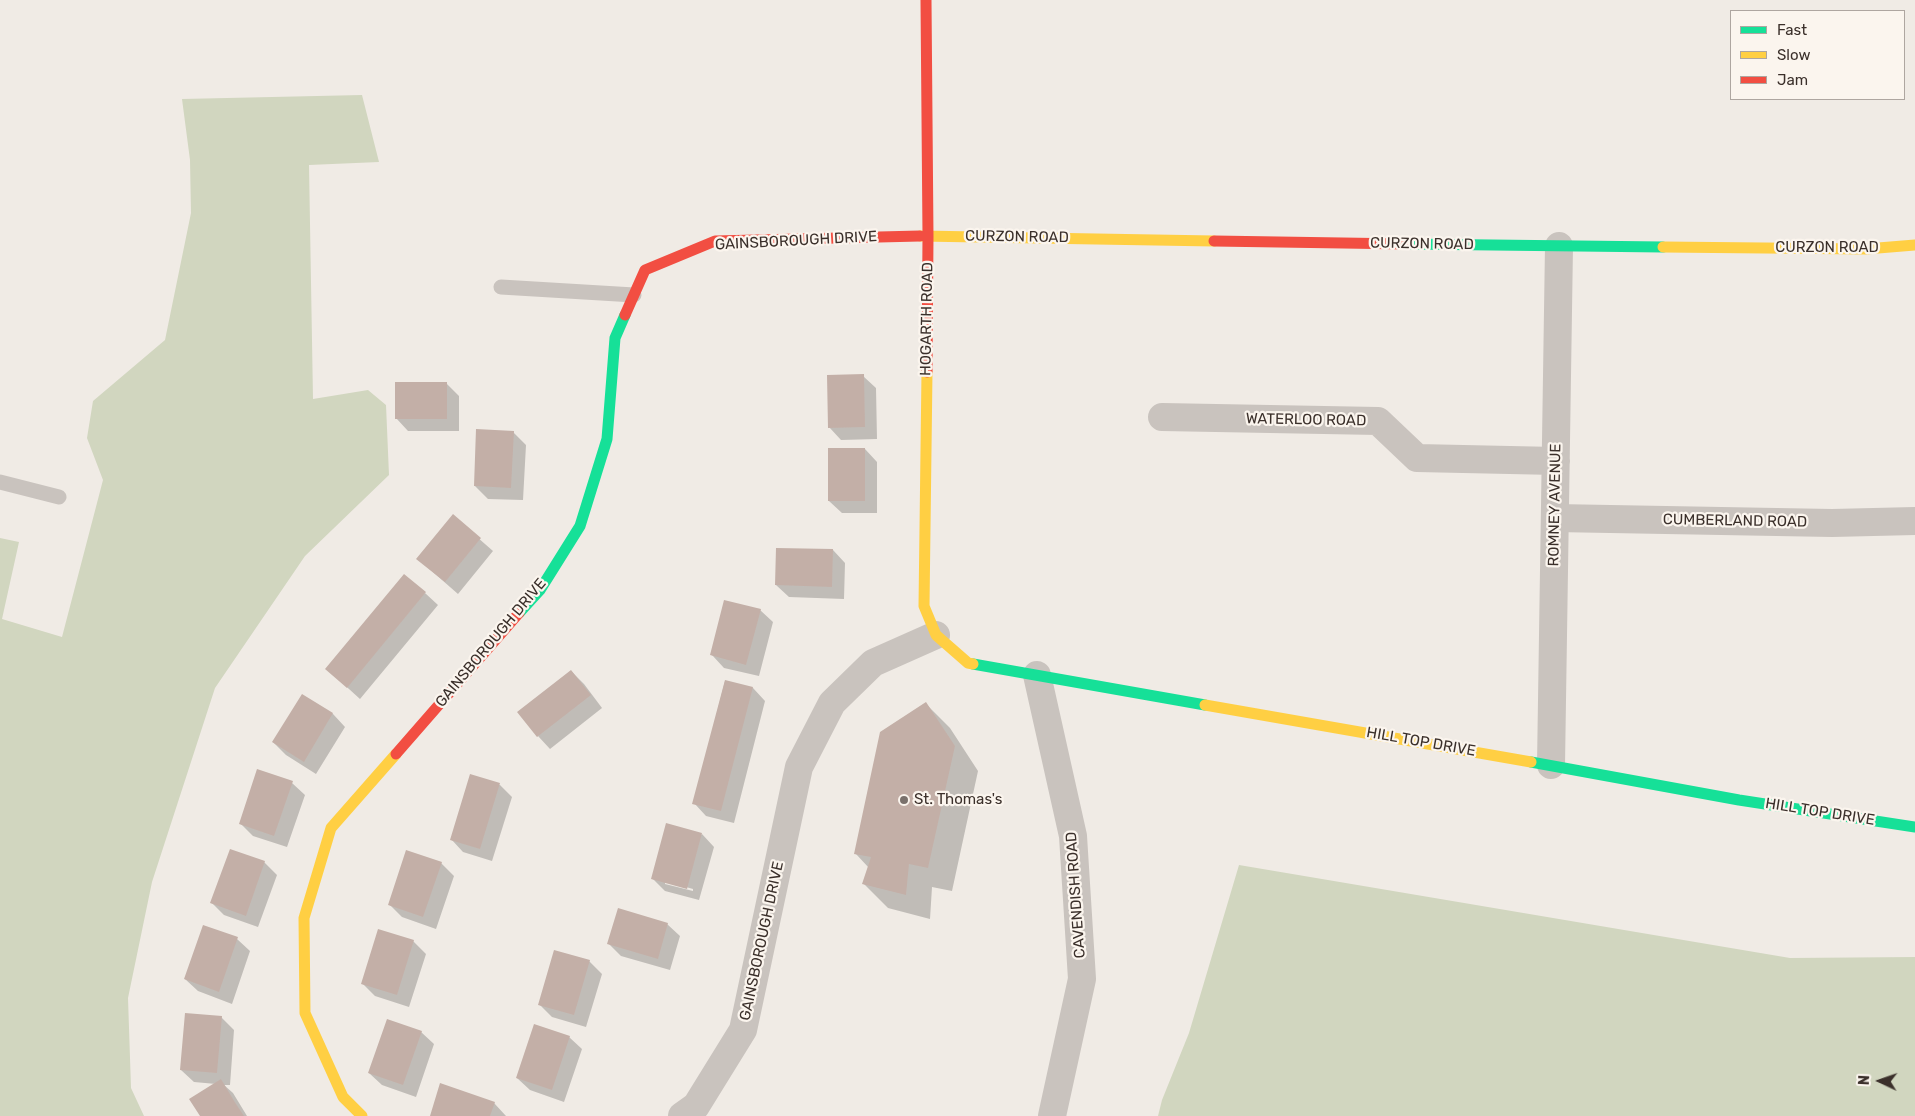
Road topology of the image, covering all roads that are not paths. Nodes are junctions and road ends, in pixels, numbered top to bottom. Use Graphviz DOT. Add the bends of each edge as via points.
graph roads {
  1 [pos="926,0"];
  2 [pos="928,236"];
  3 [pos="1915,245"];
  4 [pos="1559,246"];
  5 [pos="501,287"];
  6 [pos="634,295"];
  7 [pos="1162,417"];
  8 [pos="1556,461"];
  9 [pos="0,482"];
  10 [pos="59,496"];
  11 [pos="1555,518"];
  12 [pos="1915,521"];
  13 [pos="936,635"];
  14 [pos="1037,675"];
  15 [pos="1551,765"];
  16 [pos="1915,827"];
  17 [pos="362,1116"];
  18 [pos="682,1116"];
  19 [pos="1052,1116"];
  1 -- 2 [label="street, HOGARTH ROAD"];
  2 -- 4 [label="street, CURZON ROAD"];
  2 -- 6 [label="street, GAINSBOROUGH DRIVE" via="715,241 645,270"];
  2 -- 13 [label="street, HOGARTH ROAD" via="924,606"];
  3 -- 4 [label="street, CURZON ROAD" via="1866,249"];
  4 -- 8 [label="street, ROMNEY AVENUE"];
  5 -- 6 [label="lane"];
  6 -- 17 [label="street, GAINSBOROUGH DRIVE" via="615,338 607,439 580,526 540,590 331,828 304,918 305,1013 343,1097"];
  7 -- 8 [label="street, WATERLOO ROAD" via="1378,421 1418,458"];
  8 -- 11 [label="street, ROMNEY AVENUE"];
  9 -- 10 [label="lane"];
  11 -- 12 [label="street, CUMBERLAND ROAD" via="1832,523"];
  11 -- 15 [label="street, ROMNEY AVENUE"];
  13 -- 14 [label="street, HILL TOP DRIVE" via="968,663"];
  13 -- 18 [label="street, GAINSBOROUGH DRIVE" via="873,663 832,703 799,767 743,1030 696,1106"];
  14 -- 15 [label="street, HILL TOP DRIVE"];
  14 -- 19 [label="street, CAVENDISH ROAD" via="1074,836 1082,979"];
  15 -- 16 [label="street, HILL TOP DRIVE" via="1739,800"];
}
